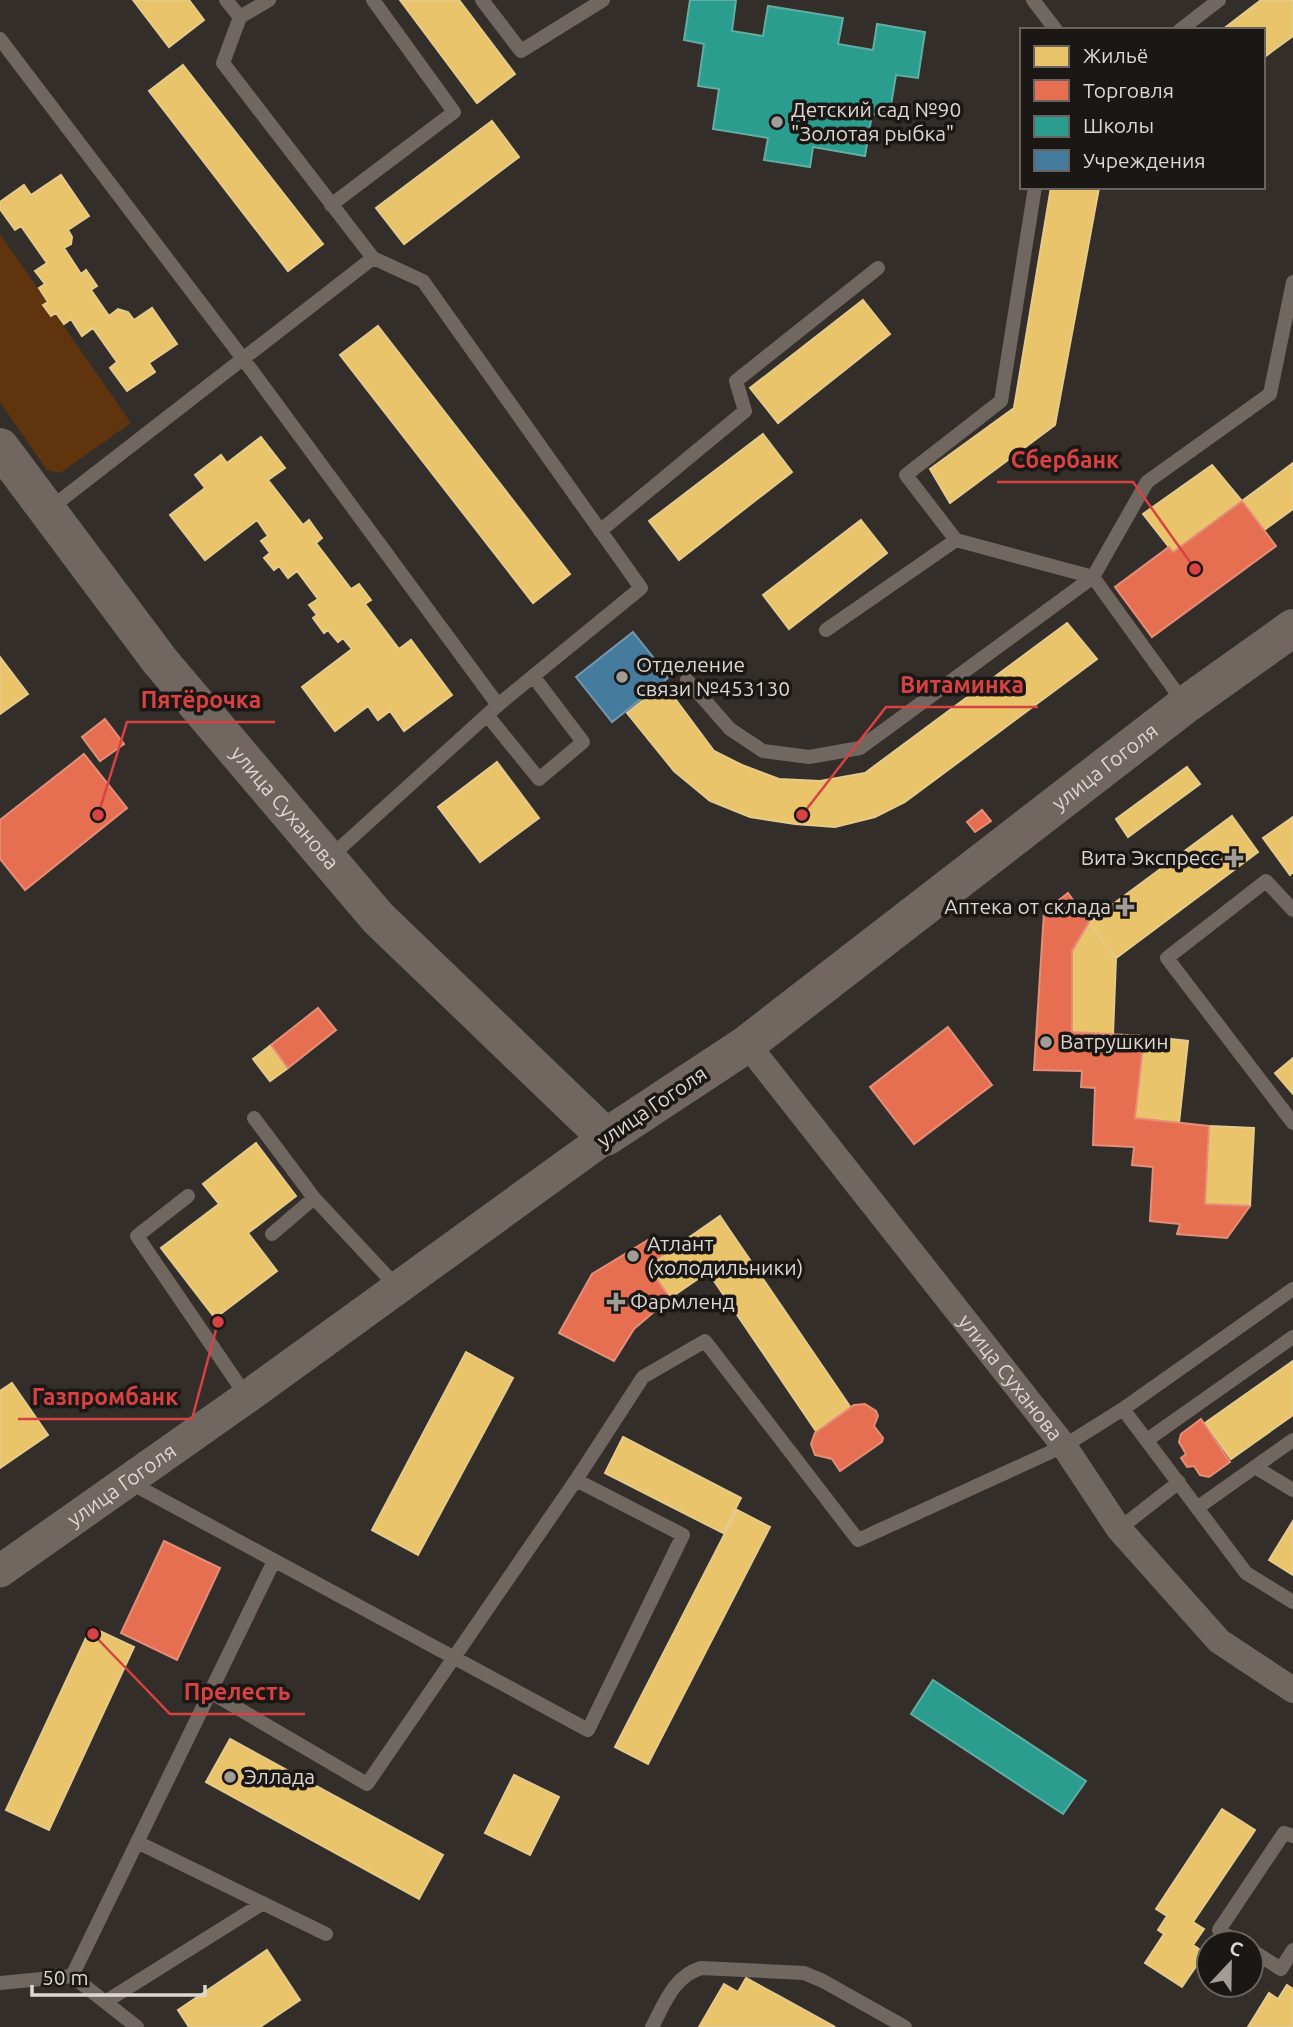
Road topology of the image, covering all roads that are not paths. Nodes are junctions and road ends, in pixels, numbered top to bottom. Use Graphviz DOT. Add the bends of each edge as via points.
graph roads {
  1 [pos="226,0"];
  2 [pos="269,0"];
  3 [pos="373,0"];
  4 [pos="482,0"];
  5 [pos="603,0"];
  6 [pos="1033,0"];
  7 [pos="1219,0"];
  8 [pos="240,18"];
  9 [pos="1054,28"];
  10 [pos="1183,28"];
  11 [pos="0,39"];
  12 [pos="1035,189"];
  13 [pos="331,205"];
  14 [pos="373,258"];
  15 [pos="878,268"];
  16 [pos="1293,282"];
  17 [pos="244,360"];
  18 [pos="0,447"];
  19 [pos="47,511"];
  20 [pos="600,531"];
  21 [pos="956,540"];
  22 [pos="1093,577"];
  23 [pos="1293,628"];
  24 [pos="826,630"];
  25 [pos="534,676"];
  26 [pos="687,680"];
  27 [pos="498,705"];
  28 [pos="1185,705"];
  29 [pos="487,715"];
  30 [pos="328,859"];
  31 [pos="1293,910"];
  32 [pos="747,1044"];
  33 [pos="254,1118"];
  34 [pos="1293,1123"];
  35 [pos="606,1137"];
  36 [pos="188,1196"];
  37 [pos="314,1198"];
  38 [pos="272,1234"];
  39 [pos="398,1288"];
  40 [pos="1293,1289"];
  41 [pos="1293,1337"];
  42 [pos="247,1398"];
  43 [pos="1123,1409"];
  44 [pos="1147,1440"];
  45 [pos="1293,1440"];
  46 [pos="1064,1446"];
  47 [pos="1255,1467"];
  48 [pos="576,1480"];
  49 [pos="128,1482"];
  50 [pos="1179,1482"];
  51 [pos="1293,1490"];
  52 [pos="1197,1508"];
  53 [pos="1119,1530"];
  54 [pos="274,1561"];
  55 [pos="0,1571"];
  56 [pos="1293,1602"];
  57 [pos="452,1657"];
  58 [pos="1293,1690"];
  59 [pos="210,1692"];
  60 [pos="1293,1836"];
  61 [pos="137,1842"];
  62 [pos="262,1903"];
  63 [pos="1220,1929"];
  64 [pos="326,1934"];
  65 [pos="1293,1950"];
  66 [pos="1265,1959"];
  67 [pos="72,1976"];
  68 [pos="0,1983"];
  69 [pos="105,2001"];
  70 [pos="137,2027"];
  71 [pos="652,2027"];
  72 [pos="905,2027"];
  1 -- 8 [label="lane"];
  2 -- 8 [label="lane"];
  3 -- 13 [label="lane" via="454,112"];
  4 -- 5 [label="lane" via="521,51"];
  6 -- 9 [label="lane"];
  7 -- 10 [label="lane"];
  8 -- 13 [label="lane" via="223,63"];
  11 -- 17 [label="lane"];
  12 -- 21 [label="lane" via="1001,401 906,475"];
  13 -- 14 [label="lane"];
  14 -- 17 [label="lane"];
  14 -- 20 [label="lane" via="423,281"];
  15 -- 20 [label="lane" via="736,382 745,411"];
  16 -- 22 [label="lane" via="1270,394 1147,482"];
  17 -- 19 [label="lane"];
  17 -- 27 [label="lane"];
  18 -- 19 [label="main road, улица Суханова"];
  19 -- 30 [label="main road, улица Суханова" via="160,662"];
  20 -- 25 [label="lane" via="641,588"];
  21 -- 22 [label="lane"];
  21 -- 24 [label="lane"];
  22 -- 26 [label="lane" via="860,748 809,757 763,751 730,729"];
  22 -- 28 [label="lane"];
  23 -- 28 [label="main road, улица Гоголя"];
  25 -- 27 [label="lane"];
  25 -- 29 [label="lane" via="583,742 539,779"];
  27 -- 29 [label="lane"];
  28 -- 32 [label="main road, улица Гоголя"];
  29 -- 30 [label="lane"];
  30 -- 35 [label="main road, улица Суханова" via="378,918"];
  31 -- 34 [label="lane" via="1266,881 1167,958"];
  32 -- 35 [label="main road, улица Гоголя"];
  32 -- 46 [label="street, улица Суханова"];
  33 -- 37 [label="lane"];
  35 -- 39 [label="street, улица Гоголя"];
  36 -- 42 [label="lane" via="137,1236"];
  37 -- 38 [label="lane"];
  37 -- 39 [label="lane"];
  39 -- 42 [label="street, улица Гоголя"];
  40 -- 43 [label="lane"];
  41 -- 44 [label="lane"];
  42 -- 49 [label="street, улица Гоголя"];
  43 -- 44 [label="lane"];
  43 -- 46 [label="lane"];
  44 -- 50 [label="lane"];
  45 -- 47 [label="lane"];
  46 -- 48 [label="lane" via="858,1540 705,1340 643,1377"];
  46 -- 53 [label="street, улица Суханова"];
  47 -- 51 [label="lane"];
  47 -- 52 [label="lane"];
  48 -- 57 [label="lane"];
  48 -- 57 [label="lane" via="683,1535 588,1730"];
  49 -- 54 [label="lane"];
  49 -- 55 [label="street, улица Гоголя"];
  50 -- 52 [label="lane"];
  50 -- 53 [label="lane"];
  52 -- 56 [label="lane" via="1246,1573"];
  53 -- 58 [label="street, улица Суханова" via="1219,1641"];
  54 -- 57 [label="lane"];
  54 -- 59 [label="lane"];
  57 -- 59 [label="lane" via="367,1784"];
  59 -- 61 [label="lane"];
  60 -- 63 [label="lane" via="1284,1833"];
  61 -- 62 [label="lane"];
  61 -- 67 [label="lane"];
  62 -- 64 [label="lane"];
  62 -- 69 [label="lane"];
  65 -- 66 [label="lane" via="1281,1969"];
  67 -- 68 [label="lane"];
  67 -- 69 [label="lane"];
  69 -- 70 [label="lane"];
  71 -- 72 [label="lane" via="677,1982 701,1968 804,1973"];
}
